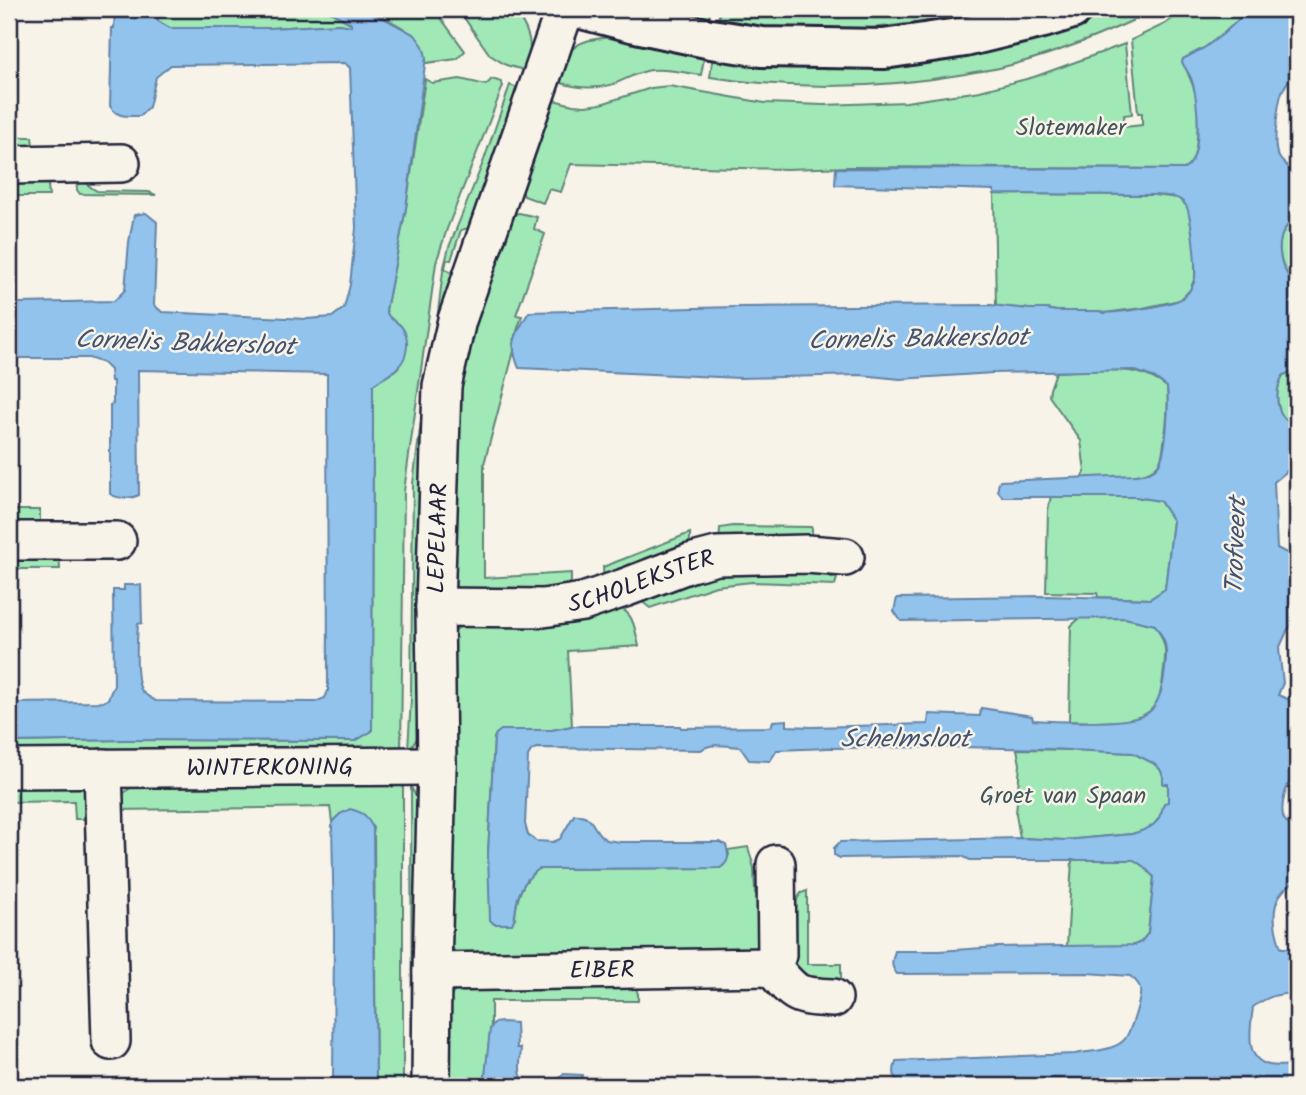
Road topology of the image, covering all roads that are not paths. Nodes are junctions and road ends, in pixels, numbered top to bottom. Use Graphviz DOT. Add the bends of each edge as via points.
graph roads {
  1 [pos="565,9"];
  2 [pos="582,9"];
  3 [pos="1072,9"];
  4 [pos="121,163"];
  5 [pos="9,165"];
  6 [pos="9,541"];
  7 [pos="117,541"];
  8 [pos="845,557"];
  9 [pos="435,607"];
  10 [pos="437,766"];
  11 [pos="103,768"];
  12 [pos="9,769"];
  13 [pos="776,864"];
  14 [pos="772,967"];
  15 [pos="432,972"];
  16 [pos="833,999"];
  17 [pos="111,1041"];
  18 [pos="431,1086"];
  1 -- 9 [label="street, LEPELAAR" via="457,320 442,386"];
  2 -- 3 [label="street" via="762,47 884,49 965,37"];
  4 -- 5 [label="street"];
  6 -- 7 [label="street"];
  8 -- 9 [label="street, SCHOLEKSTER" via="717,556 583,602 543,608"];
  9 -- 10 [label="street, LEPELAAR"];
  10 -- 11 [label="street, WINTERKONING"];
  10 -- 15 [label="street, LEPELAAR"];
  11 -- 12 [label="street, WINTERKONING"];
  11 -- 17 [label="street"];
  13 -- 14 [label="street" via="777,955"];
  14 -- 15 [label="street, EIBER"];
  14 -- 16 [label="street" via="796,993"];
  15 -- 18 [label="street, LEPELAAR"];
}
